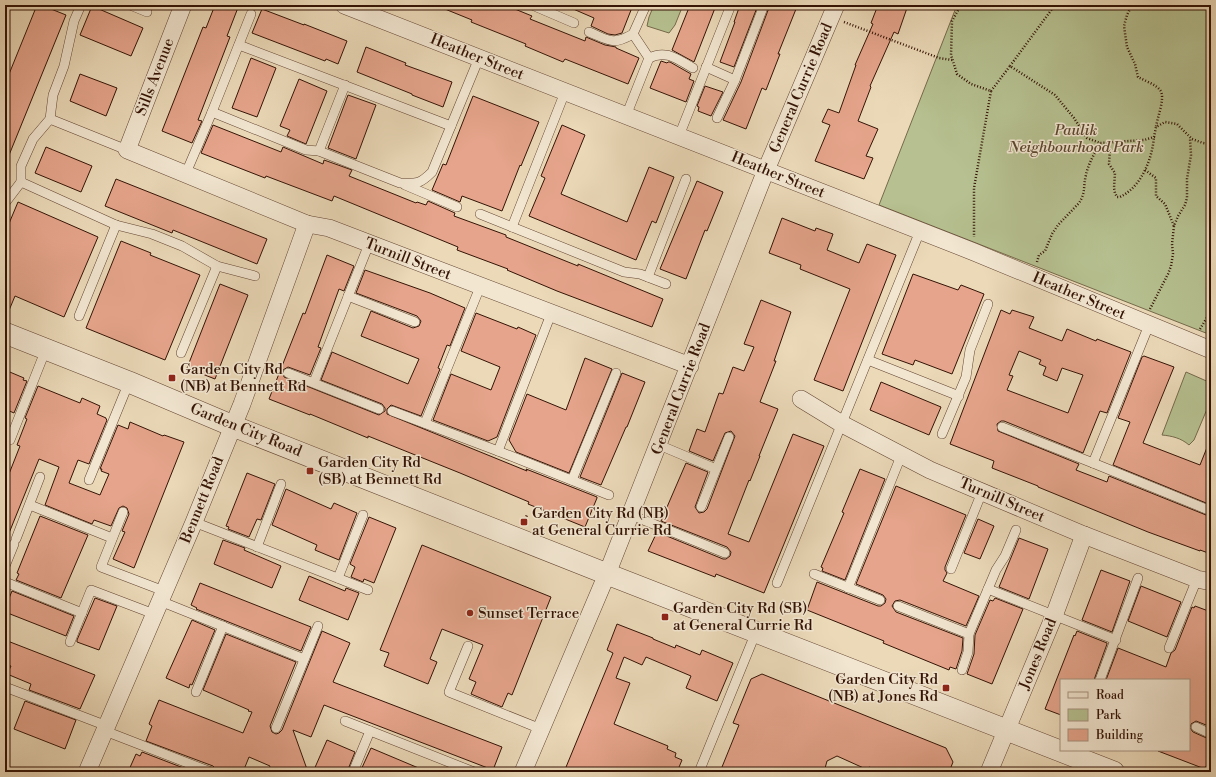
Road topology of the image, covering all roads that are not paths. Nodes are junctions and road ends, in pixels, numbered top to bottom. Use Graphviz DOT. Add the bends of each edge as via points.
graph roads {
  1 [pos="81,5"];
  2 [pos="130,5"];
  3 [pos="183,5"];
  4 [pos="344,5"];
  5 [pos="532,5"];
  6 [pos="646,5"];
  7 [pos="731,5"];
  8 [pos="764,5"];
  9 [pos="833,11"];
  10 [pos="147,12"];
  11 [pos="251,14"];
  12 [pos="574,23"];
  13 [pos="589,32"];
  14 [pos="634,34"];
  15 [pos="239,45"];
  16 [pos="479,58"];
  17 [pos="649,58"];
  18 [pos="706,67"];
  19 [pos="694,68"];
  20 [pos="735,80"];
  21 [pos="345,85"];
  22 [pos="565,92"];
  23 [pos="212,112"];
  24 [pos="626,116"];
  25 [pos="717,118"];
  26 [pos="50,119"];
  27 [pos="451,126"];
  28 [pos="678,136"];
  29 [pos="126,150"];
  30 [pos="320,151"];
  31 [pos="766,170"];
  32 [pos="186,173"];
  33 [pos="686,179"];
  34 [pos="21,182"];
  35 [pos="400,183"];
  36 [pos="5,203"];
  37 [pos="457,207"];
  38 [pos="480,214"];
  39 [pos="307,224"];
  40 [pos="116,225"];
  41 [pos="512,227"];
  42 [pos="920,231"];
  43 [pos="369,244"];
  44 [pos="217,266"];
  45 [pos="255,276"];
  46 [pos="648,277"];
  47 [pos="666,284"];
  48 [pos="480,287"];
  49 [pos="348,296"];
  50 [pos="988,304"];
  51 [pos="551,314"];
  52 [pos="80,316"];
  53 [pos="415,322"];
  54 [pos="1147,324"];
  55 [pos="5,333"];
  56 [pos="46,349"];
  57 [pos="1211,350"];
  58 [pos="181,353"];
  59 [pos="868,360"];
  60 [pos="690,366"];
  61 [pos="288,373"];
  62 [pos="616,373"];
  63 [pos="129,382"];
  64 [pos="314,382"];
  65 [pos="959,396"];
  66 [pos="801,400"];
  67 [pos="379,409"];
  68 [pos="392,411"];
  69 [pos="425,423"];
  70 [pos="842,424"];
  71 [pos="233,426"];
  72 [pos="1002,427"];
  73 [pos="942,434"];
  74 [pos="729,437"];
  75 [pos="10,440"];
  76 [pos="659,446"];
  77 [pos="498,451"];
  78 [pos="901,456"];
  79 [pos="1093,463"];
  80 [pos="716,469"];
  81 [pos="40,477"];
  82 [pos="90,480"];
  83 [pos="572,480"];
  84 [pos="281,484"];
  85 [pos="982,492"];
  86 [pos="609,495"];
  87 [pos="30,504"];
  88 [pos="701,507"];
  89 [pos="1211,511"];
  90 [pos="123,512"];
  91 [pos="631,515"];
  92 [pos="363,516"];
  93 [pos="194,522"];
  94 [pos="1016,530"];
  95 [pos="1084,535"];
  96 [pos="112,538"];
  97 [pos="257,546"];
  98 [pos="725,553"];
  99 [pos="5,566"];
  100 [pos="951,569"];
  101 [pos="608,574"];
  102 [pos="814,574"];
  103 [pos="338,578"];
  104 [pos="1138,578"];
  105 [pos="1204,581"];
  106 [pos="5,582"];
  107 [pos="777,583"];
  108 [pos="848,588"];
  109 [pos="988,589"];
  110 [pos="368,590"];
  111 [pos="880,600"];
  112 [pos="160,602"];
  113 [pos="898,606"];
  114 [pos="82,613"];
  115 [pos="1054,616"];
  116 [pos="223,626"];
  117 [pos="318,626"];
  118 [pos="756,632"];
  119 [pos="969,634"];
  120 [pos="1116,640"];
  121 [pos="70,642"];
  122 [pos="468,646"];
  123 [pos="1169,648"];
  124 [pos="304,659"];
  125 [pos="962,670"];
  126 [pos="1100,679"];
  127 [pos="5,687"];
  128 [pos="196,692"];
  129 [pos="344,721"];
  130 [pos="1196,727"];
  131 [pos="276,728"];
  132 [pos="106,729"];
  133 [pos="541,729"];
  134 [pos="370,731"];
  135 [pos="1007,731"];
  136 [pos="1211,734"];
  137 [pos="452,768"];
  138 [pos="88,772"];
  139 [pos="211,772"];
  140 [pos="353,772"];
  141 [pos="474,772"];
  142 [pos="523,772"];
  143 [pos="699,772"];
  144 [pos="989,772"];
  145 [pos="1114,772"];
  1 -- 26 [label="lane" via="53,95"];
  2 -- 10 [label="lane"];
  3 -- 29 [label="street, Sills Avenue"];
  4 -- 16 [label="street, Heather Street"];
  5 -- 12 [label="lane"];
  6 -- 14 [label="lane"];
  7 -- 18 [label="lane"];
  8 -- 20 [label="lane"];
  9 -- 31 [label="street, General Currie Road"];
  11 -- 15 [label="lane"];
  13 -- 14 [label="lane" via="612,41 622,40"];
  14 -- 17 [label="lane"];
  15 -- 21 [label="lane"];
  15 -- 23 [label="lane"];
  16 -- 22 [label="street, Heather Street"];
  16 -- 27 [label="lane"];
  17 -- 19 [label="lane" via="661,54 670,55"];
  17 -- 24 [label="lane"];
  18 -- 20 [label="lane"];
  18 -- 28 [label="lane"];
  20 -- 25 [label="lane"];
  21 -- 27 [label="lane"];
  21 -- 30 [label="lane"];
  22 -- 24 [label="street, Heather Street"];
  22 -- 41 [label="lane"];
  23 -- 30 [label="lane" via="306,150"];
  23 -- 32 [label="lane"];
  24 -- 28 [label="street, Heather Street"];
  26 -- 29 [label="lane"];
  26 -- 34 [label="lane" via="33,139 21,166"];
  27 -- 35 [label="lane" via="432,172 423,181 414,184"];
  28 -- 31 [label="street, Heather Street"];
  29 -- 32 [label="street, Turnill Street"];
  30 -- 35 [label="lane"];
  31 -- 42 [label="street, Heather Street"];
  31 -- 60 [label="street, General Currie Road"];
  32 -- 39 [label="street, Turnill Street"];
  33 -- 46 [label="lane"];
  34 -- 36 [label="lane"];
  34 -- 40 [label="lane"];
  35 -- 37 [label="lane"];
  38 -- 41 [label="lane"];
  39 -- 43 [label="street, Turnill Street" via="329,228"];
  39 -- 71 [label="street, Bennett Road"];
  40 -- 44 [label="lane" via="152,234 182,246"];
  40 -- 52 [label="lane"];
  41 -- 46 [label="lane" via="624,272"];
  42 -- 54 [label="street, Heather Street"];
  42 -- 59 [label="lane"];
  43 -- 48 [label="street, Turnill Street"];
  43 -- 49 [label="lane"];
  44 -- 45 [label="lane"];
  44 -- 58 [label="lane"];
  46 -- 47 [label="lane"];
  48 -- 51 [label="street, Turnill Street"];
  48 -- 69 [label="lane"];
  49 -- 53 [label="lane"];
  49 -- 64 [label="lane"];
  50 -- 65 [label="lane" via="970,350 966,377"];
  51 -- 60 [label="street, Turnill Street"];
  51 -- 77 [label="lane"];
  54 -- 57 [label="street, Heather Street"];
  54 -- 79 [label="lane"];
  55 -- 56 [label="street, Garden City Road"];
  56 -- 63 [label="street, Garden City Road"];
  56 -- 75 [label="lane"];
  59 -- 65 [label="lane"];
  59 -- 70 [label="lane"];
  60 -- 76 [label="street, General Currie Road"];
  61 -- 64 [label="lane"];
  62 -- 83 [label="lane"];
  63 -- 71 [label="street, Garden City Road"];
  63 -- 82 [label="lane"];
  64 -- 67 [label="lane"];
  65 -- 73 [label="lane"];
  66 -- 70 [label="street, Turnill Street"];
  68 -- 69 [label="lane"];
  69 -- 77 [label="lane"];
  70 -- 78 [label="street, Turnill Street"];
  70 -- 107 [label="lane"];
  71 -- 93 [label="street, Bennett Road"];
  71 -- 101 [label="street, Garden City Road"];
  72 -- 79 [label="lane"];
  74 -- 80 [label="lane"];
  76 -- 80 [label="lane"];
  76 -- 91 [label="street, General Currie Road"];
  77 -- 83 [label="lane"];
  78 -- 85 [label="street, Turnill Street"];
  78 -- 108 [label="lane"];
  79 -- 89 [label="lane"];
  80 -- 88 [label="lane"];
  81 -- 87 [label="lane"];
  83 -- 86 [label="lane"];
  84 -- 97 [label="lane"];
  85 -- 95 [label="street, Turnill Street"];
  85 -- 100 [label="lane"];
  87 -- 96 [label="lane"];
  87 -- 99 [label="lane"];
  90 -- 96 [label="lane"];
  91 -- 98 [label="lane"];
  91 -- 101 [label="street, General Currie Road"];
  92 -- 103 [label="lane"];
  93 -- 97 [label="lane"];
  93 -- 112 [label="street, Bennett Road"];
  94 -- 109 [label="lane"];
  95 -- 105 [label="street, Turnill Street"];
  95 -- 115 [label="street, Jones Road"];
  96 -- 112 [label="lane" via="101,567"];
  97 -- 103 [label="lane"];
  101 -- 118 [label="street, Garden City Road"];
  101 -- 133 [label="street, General Currie Road"];
  102 -- 108 [label="lane"];
  103 -- 110 [label="lane"];
  104 -- 120 [label="lane"];
  105 -- 123 [label="lane"];
  106 -- 114 [label="lane"];
  108 -- 111 [label="lane"];
  109 -- 115 [label="lane"];
  109 -- 119 [label="lane"];
  112 -- 114 [label="lane" via="91,590"];
  112 -- 116 [label="lane"];
  112 -- 132 [label="street, Bennett Road"];
  113 -- 119 [label="lane"];
  114 -- 121 [label="lane"];
  115 -- 120 [label="lane"];
  115 -- 135 [label="street, Jones Road"];
  116 -- 124 [label="lane"];
  116 -- 128 [label="lane"];
  117 -- 124 [label="lane"];
  118 -- 135 [label="street, Garden City Road"];
  118 -- 143 [label="lane"];
  119 -- 125 [label="lane" via="968,652"];
  120 -- 126 [label="lane"];
  122 -- 133 [label="lane" via="449,692"];
  124 -- 131 [label="lane"];
  127 -- 132 [label="lane"];
  129 -- 134 [label="lane"];
  130 -- 136 [label="lane"];
  132 -- 138 [label="street, Bennett Road"];
  132 -- 139 [label="lane"];
  133 -- 142 [label="street, General Currie Road"];
  134 -- 137 [label="lane"];
  134 -- 140 [label="lane"];
  135 -- 144 [label="street, Jones Road"];
  135 -- 145 [label="street, Garden City Road"];
  137 -- 141 [label="lane"];
}
